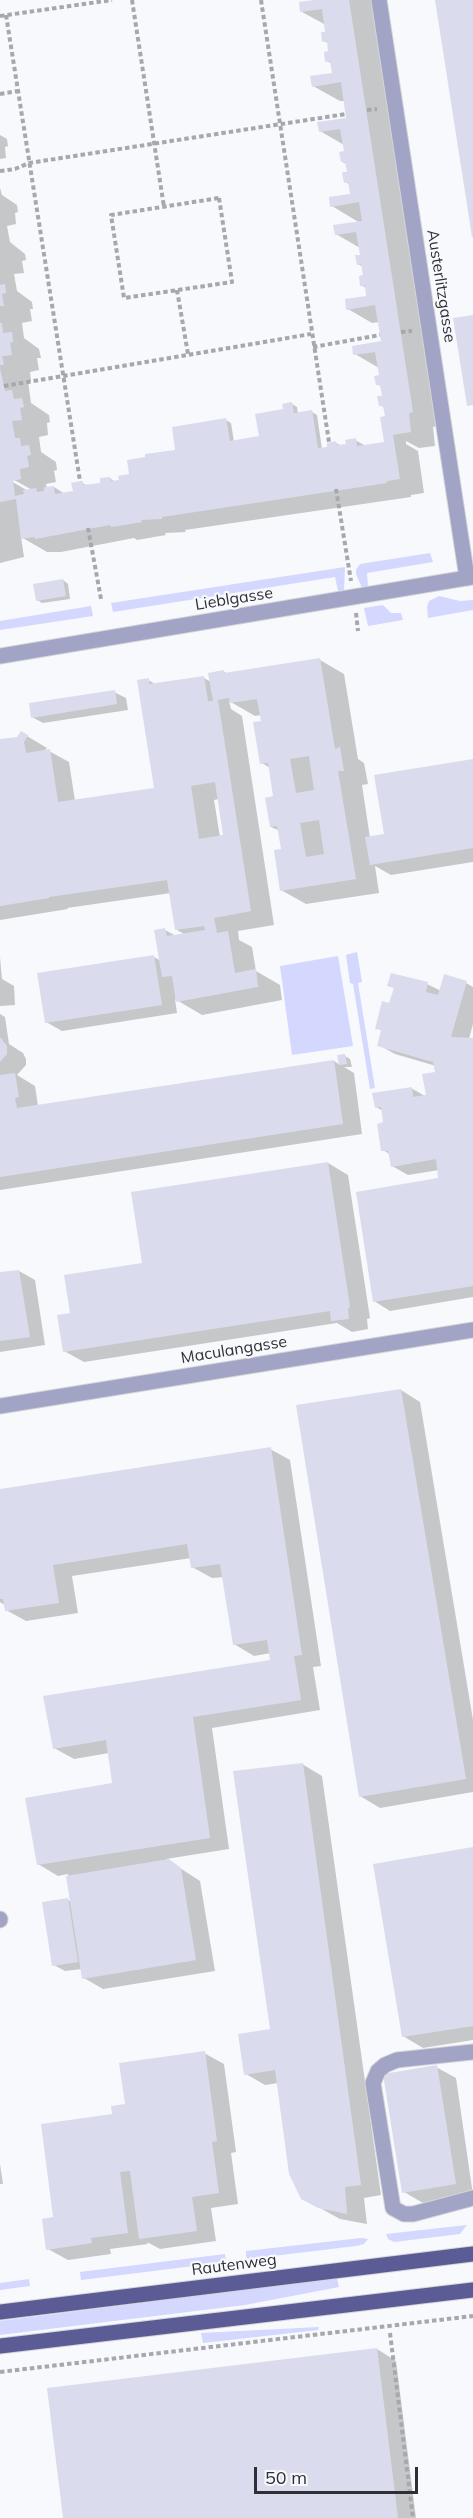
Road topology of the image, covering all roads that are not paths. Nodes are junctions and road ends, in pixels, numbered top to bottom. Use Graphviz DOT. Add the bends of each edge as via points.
graph roads {
  1 [pos="379,0"];
  2 [pos="470,578"];
  3 [pos="0,656"];
  4 [pos="473,1330"];
  5 [pos="0,1406"];
  6 [pos="473,2052"];
  7 [pos="473,2198"];
  8 [pos="473,2254"];
  9 [pos="473,2290"];
  10 [pos="0,2312"];
  11 [pos="0,2346"];
  1 -- 2 [label="street, Austerlitzgasse"];
  2 -- 3 [label="street, Lieblgasse"];
  4 -- 5 [label="street, Maculangasse"];
  6 -- 7 [label="street" via="397,2060 378,2071 373,2083 393,2208 414,2214"];
  8 -- 10 [label="main road, Rautenweg"];
  9 -- 11 [label="main road"];
}
